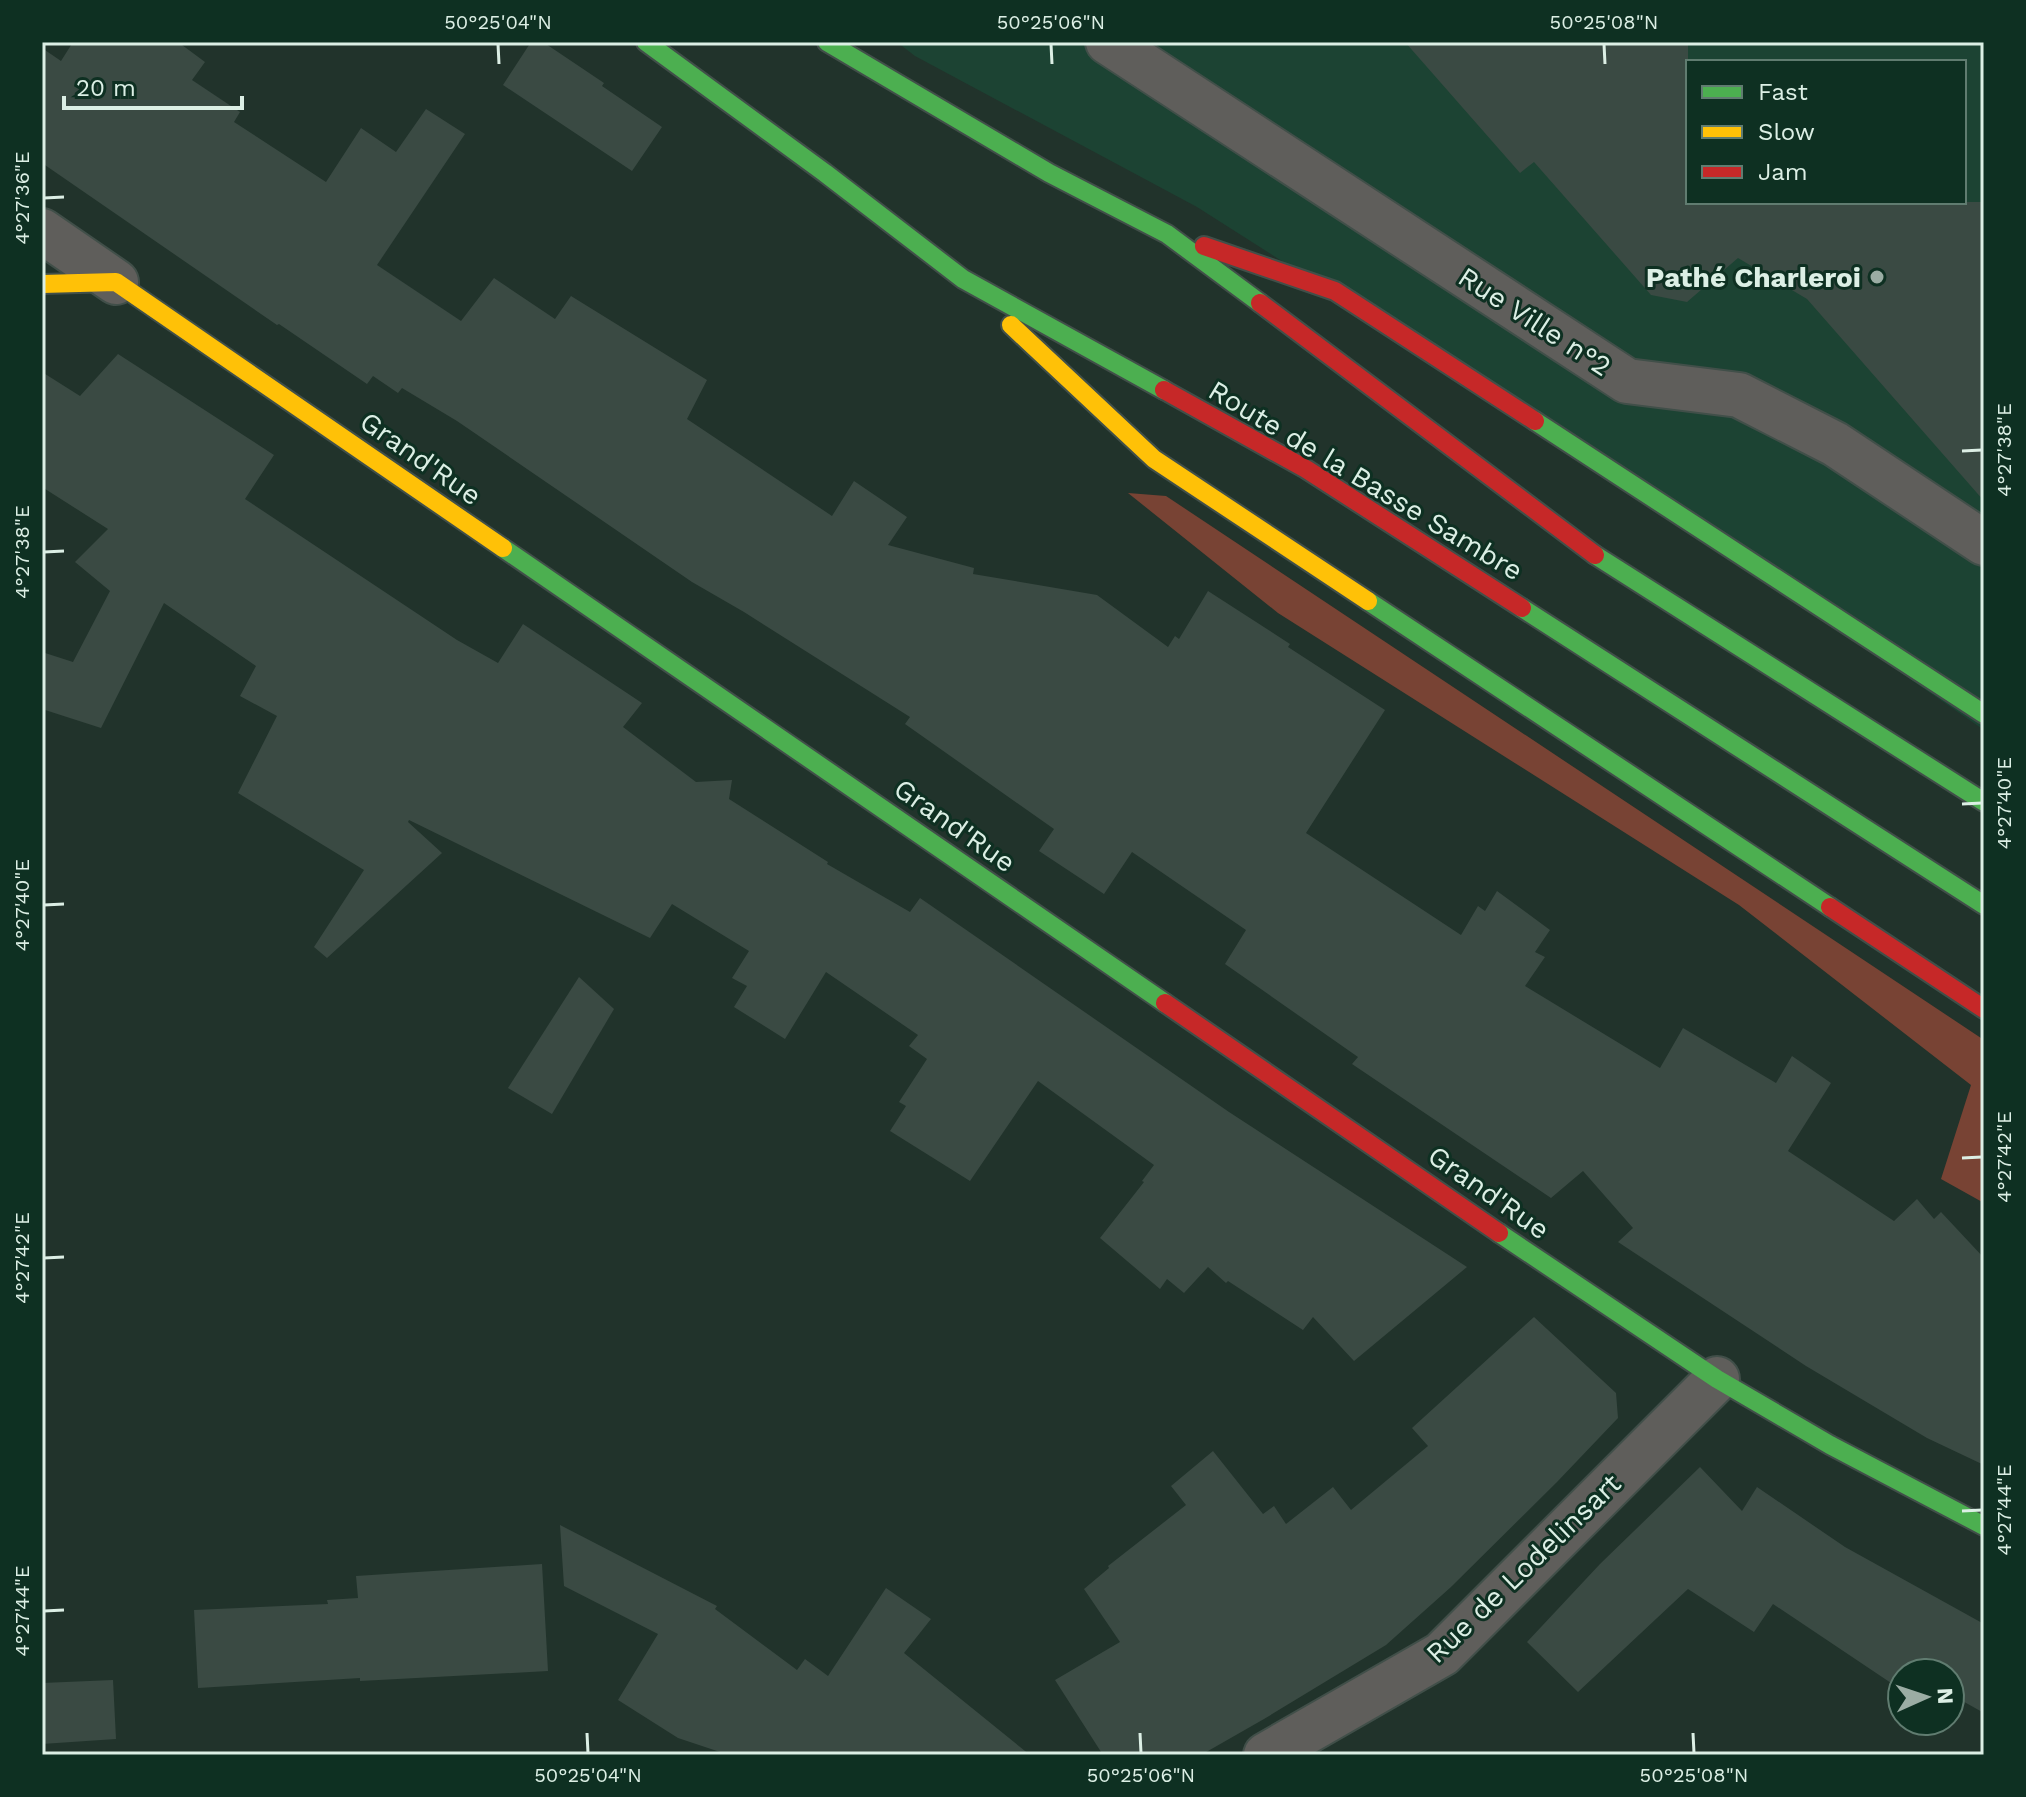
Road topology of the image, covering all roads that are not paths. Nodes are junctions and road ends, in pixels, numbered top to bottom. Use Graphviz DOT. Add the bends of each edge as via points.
graph roads {
  1 [pos="646,42"];
  2 [pos="827,42"];
  3 [pos="1108,42"];
  4 [pos="42,231"];
  5 [pos="1167,234"];
  6 [pos="963,279"];
  7 [pos="116,282"];
  8 [pos="42,284"];
  9 [pos="1984,543"];
  10 [pos="1984,714"];
  11 [pos="1984,802"];
  12 [pos="1984,905"];
  13 [pos="1984,1009"];
  14 [pos="1717,1379"];
  15 [pos="1984,1526"];
  16 [pos="1266,1755"];
  1 -- 6 [label="main road, Route de la Basse Sambre"];
  2 -- 5 [label="main road, Route de la Basse Sambre" via="1049,173"];
  3 -- 9 [label="street, Rue Ville n°2" via="1627,381 1739,395 1835,444"];
  4 -- 7 [label="street"];
  5 -- 10 [label="main road" via="1335,291"];
  5 -- 11 [label="main road, Route de la Basse Sambre" via="1607,564"];
  6 -- 12 [label="main road, Route de la Basse Sambre" via="1306,469"];
  6 -- 13 [label="main road" via="1154,459"];
  7 -- 8 [label="main road"];
  7 -- 14 [label="main road, Grand'Rue"];
  14 -- 15 [label="main road, Grand'Rue"];
  14 -- 16 [label="street, Rue de Lodelinsart" via="1442,1654"];
}
